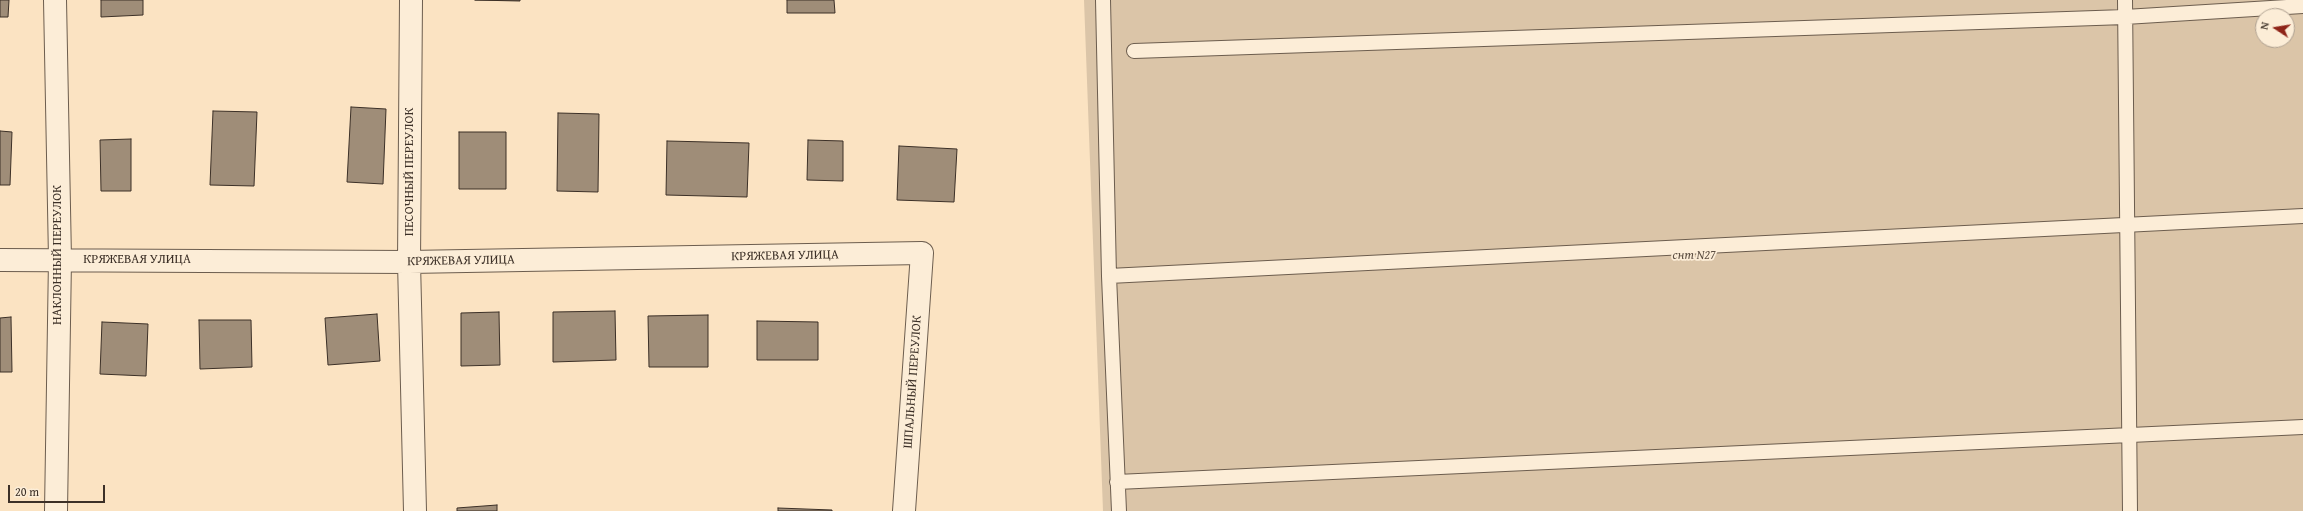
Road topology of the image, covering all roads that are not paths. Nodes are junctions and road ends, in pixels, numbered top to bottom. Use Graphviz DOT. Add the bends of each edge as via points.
graph roads {
  1 [pos="55,0"];
  2 [pos="411,0"];
  3 [pos="1103,0"];
  4 [pos="2125,0"];
  5 [pos="2303,6"];
  6 [pos="2125,17"];
  7 [pos="1134,51"];
  8 [pos="2303,216"];
  9 [pos="2128,226"];
  10 [pos="922,253"];
  11 [pos="60,259"];
  12 [pos="0,260"];
  13 [pos="409,262"];
  14 [pos="1109,276"];
  15 [pos="2303,427"];
  16 [pos="2130,436"];
  17 [pos="1117,482"];
  18 [pos="56,511"];
  19 [pos="415,511"];
  20 [pos="904,511"];
  21 [pos="1120,511"];
  22 [pos="2130,511"];
  1 -- 11 [label="street, НАКЛОННЫЙ ПЕРЕУЛОК"];
  2 -- 13 [label="street, ПЕСОЧНЫЙ ПЕРЕУЛОК"];
  3 -- 14 [label="lane"];
  4 -- 6 [label="lane"];
  5 -- 6 [label="lane"];
  6 -- 7 [label="lane"];
  6 -- 9 [label="lane"];
  8 -- 9 [label="lane"];
  9 -- 14 [label="lane"];
  9 -- 16 [label="lane"];
  10 -- 13 [label="street, КРЯЖЕВАЯ УЛИЦА"];
  10 -- 20 [label="street, ШПАЛЬНЫЙ ПЕРЕУЛОК"];
  11 -- 12 [label="street, КРЯЖЕВАЯ УЛИЦА"];
  11 -- 13 [label="street, КРЯЖЕВАЯ УЛИЦА"];
  11 -- 18 [label="street, НАКЛОННЫЙ ПЕРЕУЛОК"];
  13 -- 19 [label="street, ПЕСОЧНЫЙ ПЕРЕУЛОК"];
  14 -- 17 [label="lane"];
  15 -- 16 [label="lane"];
  16 -- 17 [label="lane"];
  16 -- 22 [label="lane"];
  17 -- 21 [label="lane"];
}
